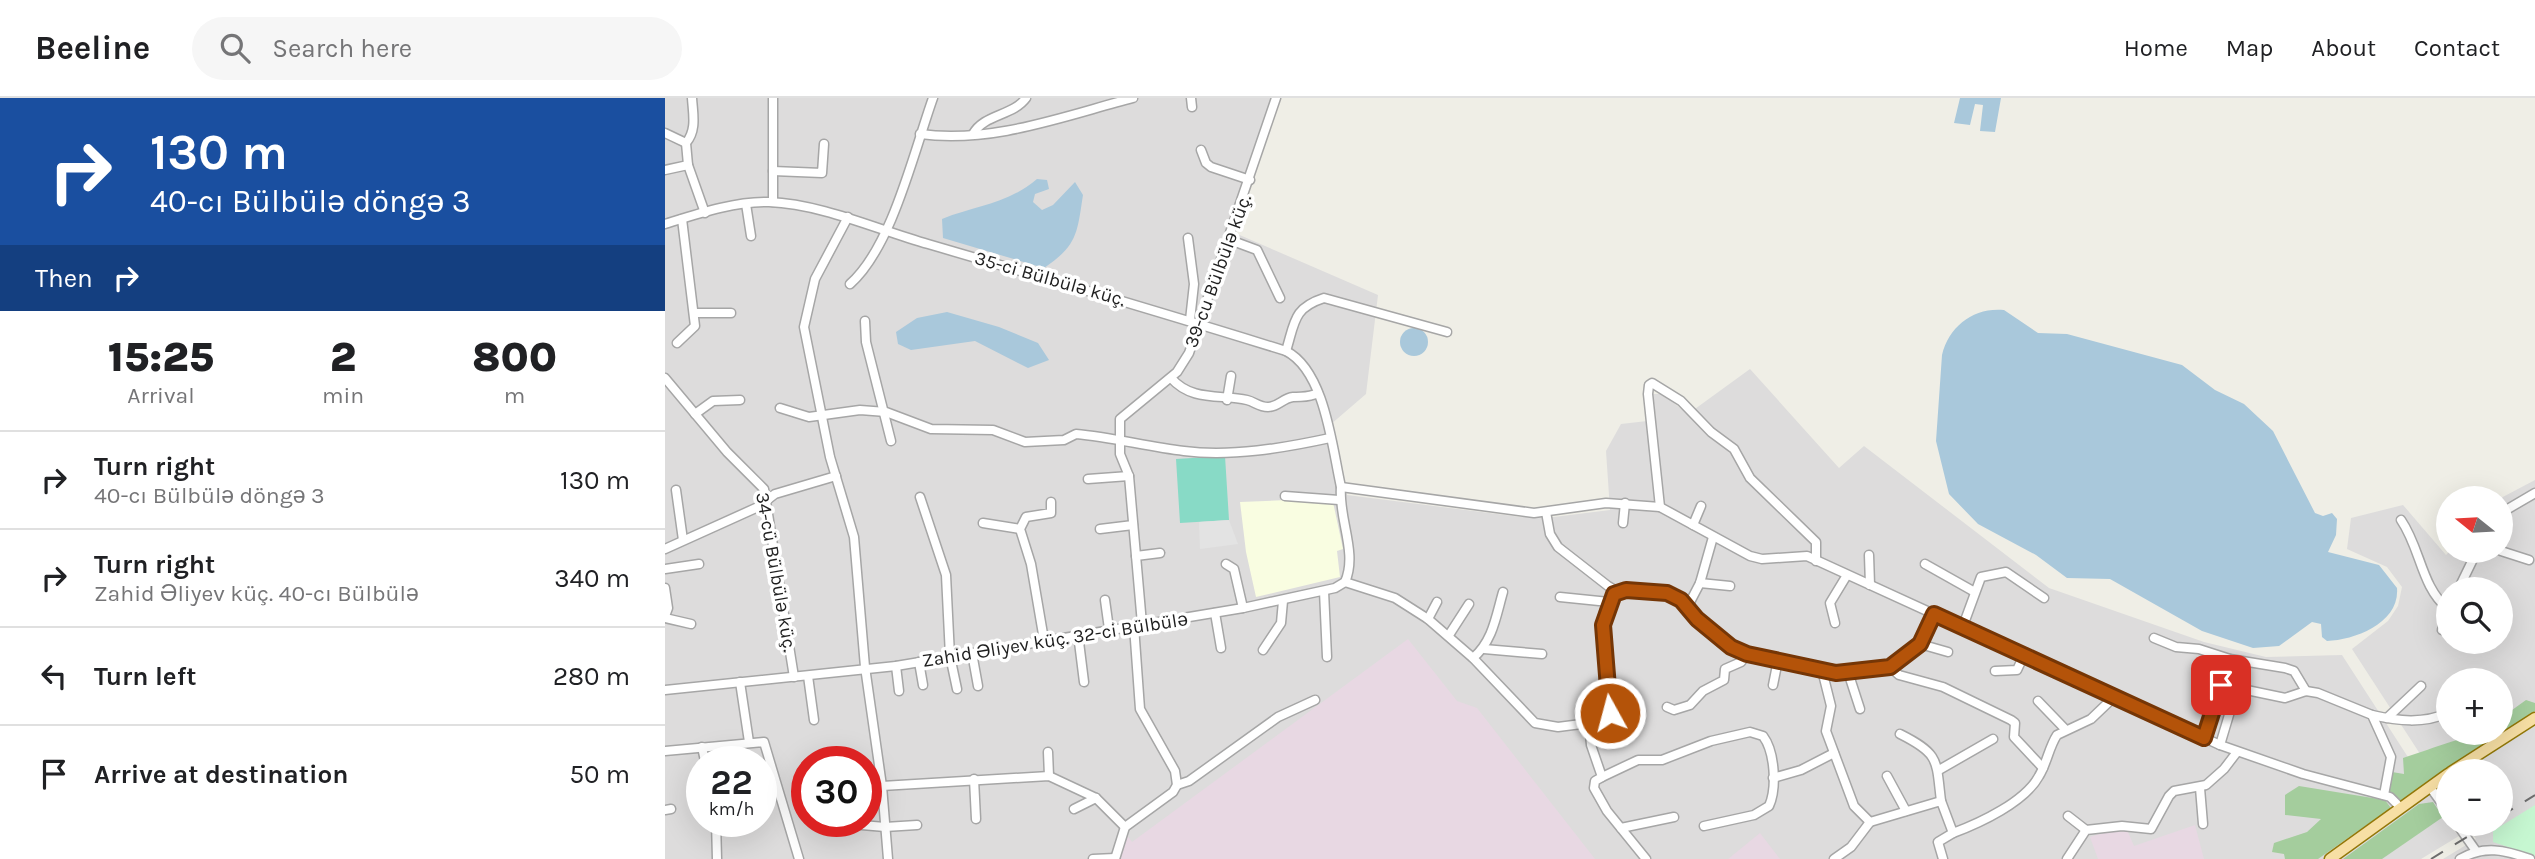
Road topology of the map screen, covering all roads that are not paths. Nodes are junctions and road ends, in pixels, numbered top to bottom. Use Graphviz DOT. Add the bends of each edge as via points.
graph roads {
  1 [pos="692,98"];
  2 [pos="773,98"];
  3 [pos="933,98"];
  4 [pos="1026,98"];
  5 [pos="1133,98"];
  6 [pos="1276,98"];
  7 [pos="665,132"];
  8 [pos="920,134"];
  9 [pos="973,134"];
  10 [pos="686,143"];
  11 [pos="824,144"];
  12 [pos="1201,150"];
  13 [pos="688,165"];
  14 [pos="665,170"];
  15 [pos="773,172"];
  16 [pos="1251,180"];
  17 [pos="773,202"];
  18 [pos="746,204"];
  19 [pos="705,212"];
  20 [pos="848,218"];
  21 [pos="682,219"];
  22 [pos="665,224"];
  23 [pos="885,232"];
  24 [pos="751,236"];
  25 [pos="1188,238"];
  26 [pos="1230,240"];
  27 [pos="850,284"];
  28 [pos="1280,298"];
  29 [pos="695,313"];
  30 [pos="730,313"];
  31 [pos="1190,320"];
  32 [pos="866,321"];
  33 [pos="1201,324"];
  34 [pos="1447,332"];
  35 [pos="677,343"];
  36 [pos="1286,351"];
  37 [pos="1231,376"];
  38 [pos="1171,378"];
  39 [pos="666,383"];
  40 [pos="1318,393"];
  41 [pos="740,400"];
  42 [pos="1227,400"];
  43 [pos="781,408"];
  44 [pos="886,412"];
  45 [pos="695,414"];
  46 [pos="821,414"];
  47 [pos="1330,438"];
  48 [pos="1119,440"];
  49 [pos="891,441"];
  50 [pos="836,476"];
  51 [pos="1129,476"];
  52 [pos="1088,479"];
  53 [pos="1341,487"];
  54 [pos="676,490"];
  55 [pos="2535,493"];
  56 [pos="920,496"];
  57 [pos="1285,496"];
  58 [pos="1339,500"];
  59 [pos="767,501"];
  60 [pos="1051,502"];
  61 [pos="1625,503"];
  62 [pos="1701,506"];
  63 [pos="2513,506"];
  64 [pos="1660,507"];
  65 [pos="1546,512"];
  66 [pos="2400,520"];
  67 [pos="983,523"];
  68 [pos="1623,523"];
  69 [pos="1133,525"];
  70 [pos="1693,526"];
  71 [pos="1100,529"];
  72 [pos="1020,530"];
  73 [pos="1713,537"];
  74 [pos="683,540"];
  75 [pos="665,549"];
  76 [pos="1160,554"];
  77 [pos="1869,555"];
  78 [pos="2513,555"];
  79 [pos="1136,556"];
  80 [pos="2529,560"];
  81 [pos="1817,561"];
  82 [pos="699,564"];
  83 [pos="1226,564"];
  84 [pos="1925,564"];
  85 [pos="665,569"];
  86 [pos="1847,575"];
  87 [pos="1345,582"];
  88 [pos="1700,583"];
  89 [pos="1870,585"];
  90 [pos="1730,586"];
  91 [pos="665,588"];
  92 [pos="1324,591"];
  93 [pos="1973,591"];
  94 [pos="1503,592"];
  95 [pos="1618,592"];
  96 [pos="2436,595"];
  97 [pos="1560,597"];
  98 [pos="2044,598"];
  99 [pos="1105,600"];
  100 [pos="1283,601"];
  101 [pos="1437,602"];
  102 [pos="1609,602"];
  103 [pos="1469,604"];
  104 [pos="1688,606"];
  105 [pos="1243,608"];
  106 [pos="1215,613"];
  107 [pos="1934,614"];
  108 [pos="665,617"];
  109 [pos="1428,619"];
  110 [pos="1835,623"];
  111 [pos="691,624"];
  112 [pos="1138,625"];
  113 [pos="1963,626"];
  114 [pos="1109,629"];
  115 [pos="1079,635"];
  116 [pos="1448,635"];
  117 [pos="2154,638"];
  118 [pos="1044,640"];
  119 [pos="1920,644"];
  120 [pos="1221,648"];
  121 [pos="1484,649"];
  122 [pos="1263,650"];
  123 [pos="1948,652"];
  124 [pos="972,653"];
  125 [pos="1542,654"];
  126 [pos="1747,654"];
  127 [pos="2024,655"];
  128 [pos="950,656"];
  129 [pos="1327,657"];
  130 [pos="1473,658"];
  131 [pos="2230,659"];
  132 [pos="1778,660"];
  133 [pos="919,662"];
  134 [pos="896,666"];
  135 [pos="865,667"];
  136 [pos="1890,667"];
  137 [pos="1822,670"];
  138 [pos="1847,671"];
  139 [pos="1995,671"];
  140 [pos="809,676"];
  141 [pos="794,677"];
  142 [pos="740,682"];
  143 [pos="1084,682"];
  144 [pos="923,685"];
  145 [pos="1773,685"];
  146 [pos="978,686"];
  147 [pos="2421,686"];
  148 [pos="957,688"];
  149 [pos="665,690"];
  150 [pos="899,691"];
  151 [pos="2306,691"];
  152 [pos="2113,697"];
  153 [pos="1315,700"];
  154 [pos="2038,701"];
  155 [pos="1667,707"];
  156 [pos="1860,709"];
  157 [pos="1610,713"];
  158 [pos="2372,715"];
  159 [pos="2436,717"];
  160 [pos="2387,718"];
  161 [pos="2535,718"];
  162 [pos="1635,719"];
  163 [pos="814,720"];
  164 [pos="1589,723"];
  165 [pos="2065,729"];
  166 [pos="1900,734"];
  167 [pos="2204,738"];
  168 [pos="1993,739"];
  169 [pos="749,742"];
  170 [pos="2220,745"];
  171 [pos="711,746"];
  172 [pos="876,746"];
  173 [pos="686,749"];
  174 [pos="665,751"];
  175 [pos="1048,752"];
  176 [pos="2237,752"];
  177 [pos="1834,753"];
  178 [pos="2472,759"];
  179 [pos="2043,768"];
  180 [pos="1940,770"];
  181 [pos="1049,776"];
  182 [pos="1887,776"];
  183 [pos="1602,777"];
  184 [pos="1773,778"];
  185 [pos="974,779"];
  186 [pos="2436,783"];
  187 [pos="1177,785"];
  188 [pos="882,786"];
  189 [pos="2430,787"];
  190 [pos="2200,788"];
  191 [pos="2384,795"];
  192 [pos="2436,795"];
  193 [pos="1096,798"];
  194 [pos="1941,801"];
  195 [pos="2400,807"];
  196 [pos="1074,809"];
  197 [pos="1906,811"];
  198 [pos="2068,816"];
  199 [pos="1674,817"];
  200 [pos="976,820"];
  201 [pos="1870,822"];
  202 [pos="2203,824"];
  203 [pos="917,825"];
  204 [pos="1704,826"];
  205 [pos="882,827"];
  206 [pos="885,827"];
  207 [pos="1125,827"];
  208 [pos="1621,828"];
  209 [pos="2086,830"];
  210 [pos="1953,833"];
  211 [pos="2466,836"];
  212 [pos="716,837"];
  213 [pos="2476,850"];
  214 [pos="717,859"];
  215 [pos="799,859"];
  216 [pos="888,859"];
  217 [pos="1093,859"];
  218 [pos="1115,859"];
  219 [pos="1646,859"];
  220 [pos="1834,859"];
  221 [pos="1943,859"];
  222 [pos="2067,859"];
  223 [pos="2330,859"];
  224 [pos="2460,859"];
  225 [pos="2531,859"];
  1 -- 10 [label="street" via="694,126"];
  2 -- 15 [label="street"];
  3 -- 8 [label="street"];
  4 -- 9 [label="street" via="979,125"];
  5 -- 9 [label="street" via="1029,127"];
  6 -- 16 [label="street, 39-cu Bülbülə küç."];
  7 -- 10 [label="street"];
  8 -- 9 [label="street"];
  8 -- 23 [label="street"];
  10 -- 13 [label="street"];
  11 -- 15 [label="street" via="822,173"];
  12 -- 16 [label="street" via="1211,167"];
  13 -- 14 [label="street"];
  13 -- 19 [label="street"];
  15 -- 17 [label="street"];
  16 -- 26 [label="street, 39-cu Bülbülə küç."];
  17 -- 18 [label="street, 35-ci Bülbülə küç."];
  17 -- 20 [label="street, 35-ci Bülbülə küç."];
  18 -- 19 [label="street, 35-ci Bülbülə küç."];
  18 -- 24 [label="street"];
  19 -- 21 [label="street, 35-ci Bülbülə küç."];
  20 -- 23 [label="street, 35-ci Bülbülə küç."];
  20 -- 46 [label="street" via="815,279 805,317"];
  21 -- 22 [label="street, 35-ci Bülbülə küç."];
  21 -- 29 [label="street"];
  23 -- 27 [label="street" via="865,271"];
  23 -- 31 [label="street, 35-ci Bülbülə küç."];
  25 -- 31 [label="street" via="1194,284"];
  26 -- 28 [label="street" via="1257,250"];
  26 -- 33 [label="street, 39-cu Bülbülə küç."];
  29 -- 30 [label="street"];
  29 -- 35 [label="street" via="692,331"];
  31 -- 33 [label="street, 35-ci Bülbülə küç."];
  32 -- 44 [label="street" via="866,342"];
  33 -- 36 [label="street, 35-ci Bülbülə küç."];
  33 -- 38 [label="street, 39-cu Bülbülə küç." via="1183,365"];
  34 -- 36 [label="street" via="1324,298 1299,310"];
  36 -- 40 [label="street, 35-ci Bülbülə küç." via="1300,359"];
  37 -- 42 [label="street"];
  38 -- 42 [label="street" via="1180,386"];
  38 -- 48 [label="street, 39-cu Bülbülə küç." via="1121,415"];
  39 -- 45 [label="street, 34-cü Bülbülə küç."];
  40 -- 42 [label="street" via="1270,407"];
  40 -- 47 [label="street, 35-ci Bülbülə küç."];
  41 -- 45 [label="street" via="713,401"];
  43 -- 46 [label="street" via="809,417"];
  44 -- 46 [label="street"];
  44 -- 48 [label="street" via="931,429 993,430 1025,442 1063,440 1076,434"];
  44 -- 49 [label="street"];
  45 -- 59 [label="street, 34-cü Bülbülə küç." via="761,485"];
  46 -- 50 [label="street"];
  47 -- 48 [label="street" via="1283,448 1192,452"];
  47 -- 53 [label="street, 35-ci Bülbülə küç."];
  48 -- 51 [label="street"];
  50 -- 59 [label="street" via="783,491"];
  50 -- 135 [label="street" via="854,537"];
  51 -- 52 [label="street"];
  51 -- 69 [label="street"];
  53 -- 58 [label="street"];
  53 -- 65 [label="street"];
  54 -- 74 [label="street"];
  55 -- 63 [label="street"];
  56 -- 128 [label="street" via="946,575"];
  57 -- 58 [label="street"];
  58 -- 87 [label="street" via="1350,562"];
  59 -- 74 [label="street"];
  59 -- 141 [label="street, 34-cü Bülbülə küç."];
  60 -- 72 [label="street" via="1051,513 1025,517"];
  61 -- 64 [label="street"];
  61 -- 65 [label="street"];
  61 -- 68 [label="street"];
  62 -- 70 [label="street"];
  64 -- 70 [label="street"];
  64 -- 81 [label="street" via="1648,394 1652,383 1681,401 1734,449 1750,478 1816,542"];
  65 -- 95 [label="street" via="1558,547"];
  66 -- 96 [label="street" via="2413,537 2428,586"];
  67 -- 72 [label="street"];
  69 -- 71 [label="street"];
  69 -- 79 [label="street"];
  70 -- 73 [label="street"];
  72 -- 118 [label="street"];
  73 -- 81 [label="street" via="1756,558 1798,554"];
  73 -- 88 [label="street"];
  74 -- 75 [label="street"];
  76 -- 79 [label="street"];
  77 -- 89 [label="street"];
  78 -- 80 [label="street"];
  79 -- 112 [label="street"];
  81 -- 86 [label="street"];
  82 -- 85 [label="street"];
  83 -- 105 [label="street" via="1234,569"];
  84 -- 93 [label="street"];
  86 -- 89 [label="street"];
  86 -- 110 [label="street" via="1831,603"];
  87 -- 92 [label="street, Zahid Əliyev küç. 32-ci Bülbülə"];
  87 -- 109 [label="street" via="1395,598"];
  88 -- 90 [label="street"];
  88 -- 104 [label="street"];
  89 -- 107 [label="street"];
  91 -- 108 [label="street"];
  92 -- 100 [label="street, Zahid Əliyev küç. 32-ci Bülbülə"];
  92 -- 129 [label="street"];
  93 -- 98 [label="street" via="1981,576 2003,571"];
  93 -- 113 [label="street"];
  94 -- 121 [label="street"];
  95 -- 102 [label="street"];
  95 -- 104 [label="street" via="1667,593"];
  97 -- 102 [label="street"];
  99 -- 114 [label="street"];
  100 -- 105 [label="street, Zahid Əliyev küç. 32-ci Bülbülə"];
  100 -- 122 [label="street" via="1281,623"];
  101 -- 109 [label="street"];
  102 -- 157 [label="street" via="1603,639"];
  103 -- 116 [label="street"];
  104 -- 126 [label="street" via="1717,638"];
  105 -- 106 [label="street, Zahid Əliyev küç. 32-ci Bülbülə"];
  106 -- 112 [label="street, Zahid Əliyev küç. 32-ci Bülbülə"];
  106 -- 120 [label="street"];
  107 -- 113 [label="street"];
  107 -- 119 [label="street"];
  108 -- 111 [label="street"];
  109 -- 116 [label="street"];
  112 -- 114 [label="street, Zahid Əliyev küç. 32-ci Bülbülə"];
  112 -- 187 [label="street" via="1140,709 1175,771"];
  113 -- 127 [label="street"];
  114 -- 115 [label="street, Zahid Əliyev küç. 32-ci Bülbülə"];
  115 -- 118 [label="street, Zahid Əliyev küç. 32-ci Bülbülə"];
  115 -- 143 [label="street"];
  116 -- 130 [label="street"];
  117 -- 131 [label="street"];
  118 -- 124 [label="street, Zahid Əliyev küç. 32-ci Bülbülə"];
  119 -- 123 [label="street"];
  119 -- 136 [label="street"];
  121 -- 125 [label="street"];
  121 -- 130 [label="street"];
  124 -- 128 [label="street, Zahid Əliyev küç. 32-ci Bülbülə"];
  124 -- 146 [label="street"];
  126 -- 132 [label="street"];
  126 -- 155 [label="street" via="1725,669 1724,680 1703,691 1690,705 1674,710"];
  127 -- 139 [label="street" via="2017,670"];
  127 -- 152 [label="street"];
  128 -- 133 [label="street, Zahid Əliyev küç. 32-ci Bülbülə"];
  128 -- 148 [label="street"];
  130 -- 164 [label="street" via="1535,723 1549,727"];
  131 -- 151 [label="street" via="2294,671"];
  131 -- 167 [label="street"];
  132 -- 137 [label="street"];
  132 -- 145 [label="street"];
  133 -- 134 [label="street, Zahid Əliyev küç. 32-ci Bülbülə"];
  133 -- 144 [label="street"];
  134 -- 135 [label="street, Zahid Əliyev küç. 32-ci Bülbülə"];
  134 -- 150 [label="street"];
  135 -- 140 [label="street, Zahid Əliyev küç. 32-ci Bülbülə"];
  135 -- 172 [label="street"];
  136 -- 138 [label="street"];
  136 -- 179 [label="street" via="1905,678 1943,687 2011,720 2014,737"];
  137 -- 138 [label="street"];
  137 -- 177 [label="street" via="1831,706 1826,727"];
  138 -- 156 [label="street"];
  140 -- 141 [label="street, Zahid Əliyev küç. 32-ci Bülbülə"];
  140 -- 163 [label="street"];
  141 -- 142 [label="street, Zahid Əliyev küç. 32-ci Bülbülə"];
  142 -- 149 [label="street, Zahid Əliyev küç. 32-ci Bülbülə"];
  142 -- 169 [label="street"];
  147 -- 160 [label="street"];
  151 -- 158 [label="street" via="2336,698"];
  151 -- 170 [label="street" via="2293,697 2237,688"];
  152 -- 165 [label="street" via="2091,719"];
  152 -- 167 [label="street"];
  153 -- 187 [label="street" via="1278,717"];
  154 -- 165 [label="street"];
  157 -- 162 [label="street"];
  157 -- 164 [label="street"];
  158 -- 160 [label="street"];
  158 -- 191 [label="street" via="2391,757"];
  159 -- 160 [label="street"];
  161 -- 178 [label="main road"];
  164 -- 183 [label="street"];
  165 -- 179 [label="street" via="2054,740"];
  166 -- 180 [label="street" via="1928,752"];
  167 -- 170 [label="street"];
  168 -- 180 [label="street"];
  169 -- 171 [label="street"];
  169 -- 215 [label="street" via="767,746"];
  170 -- 176 [label="street"];
  173 -- 174 [label="street"];
  175 -- 181 [label="street"];
  176 -- 190 [label="street"];
  176 -- 191 [label="street"];
  177 -- 184 [label="street"];
  177 -- 201 [label="street" via="1854,806"];
  179 -- 210 [label="street" via="2036,781 1994,815"];
  180 -- 194 [label="street"];
  181 -- 185 [label="street"];
  181 -- 193 [label="street"];
  182 -- 197 [label="street"];
  183 -- 184 [label="street" via="1637,760 1662,760 1750,732 1766,739"];
  183 -- 208 [label="street" via="1594,788"];
  184 -- 204 [label="street" via="1772,797 1763,812"];
  185 -- 188 [label="street"];
  185 -- 200 [label="street"];
  186 -- 189 [label="main road"];
  187 -- 207 [label="street"];
  188 -- 206 [label="street"];
  189 -- 192 [label="street"];
  189 -- 195 [label="main road"];
  190 -- 202 [label="street"];
  190 -- 209 [label="street" via="2174,791 2151,829"];
  191 -- 195 [label="street"];
  193 -- 196 [label="street"];
  193 -- 207 [label="street"];
  194 -- 197 [label="street"];
  194 -- 210 [label="street"];
  195 -- 223 [label="main road"];
  197 -- 201 [label="street"];
  198 -- 209 [label="street"];
  199 -- 208 [label="street"];
  201 -- 220 [label="street"];
  203 -- 206 [label="street"];
  205 -- 206 [label="street"];
  206 -- 216 [label="street"];
  207 -- 218 [label="street"];
  208 -- 219 [label="street"];
  209 -- 222 [label="street"];
  210 -- 221 [label="street" via="1938,842"];
  211 -- 213 [label="street"];
  212 -- 214 [label="street"];
  213 -- 224 [label="street"];
  213 -- 225 [label="street" via="2498,850"];
  217 -- 218 [label="street"];
}
